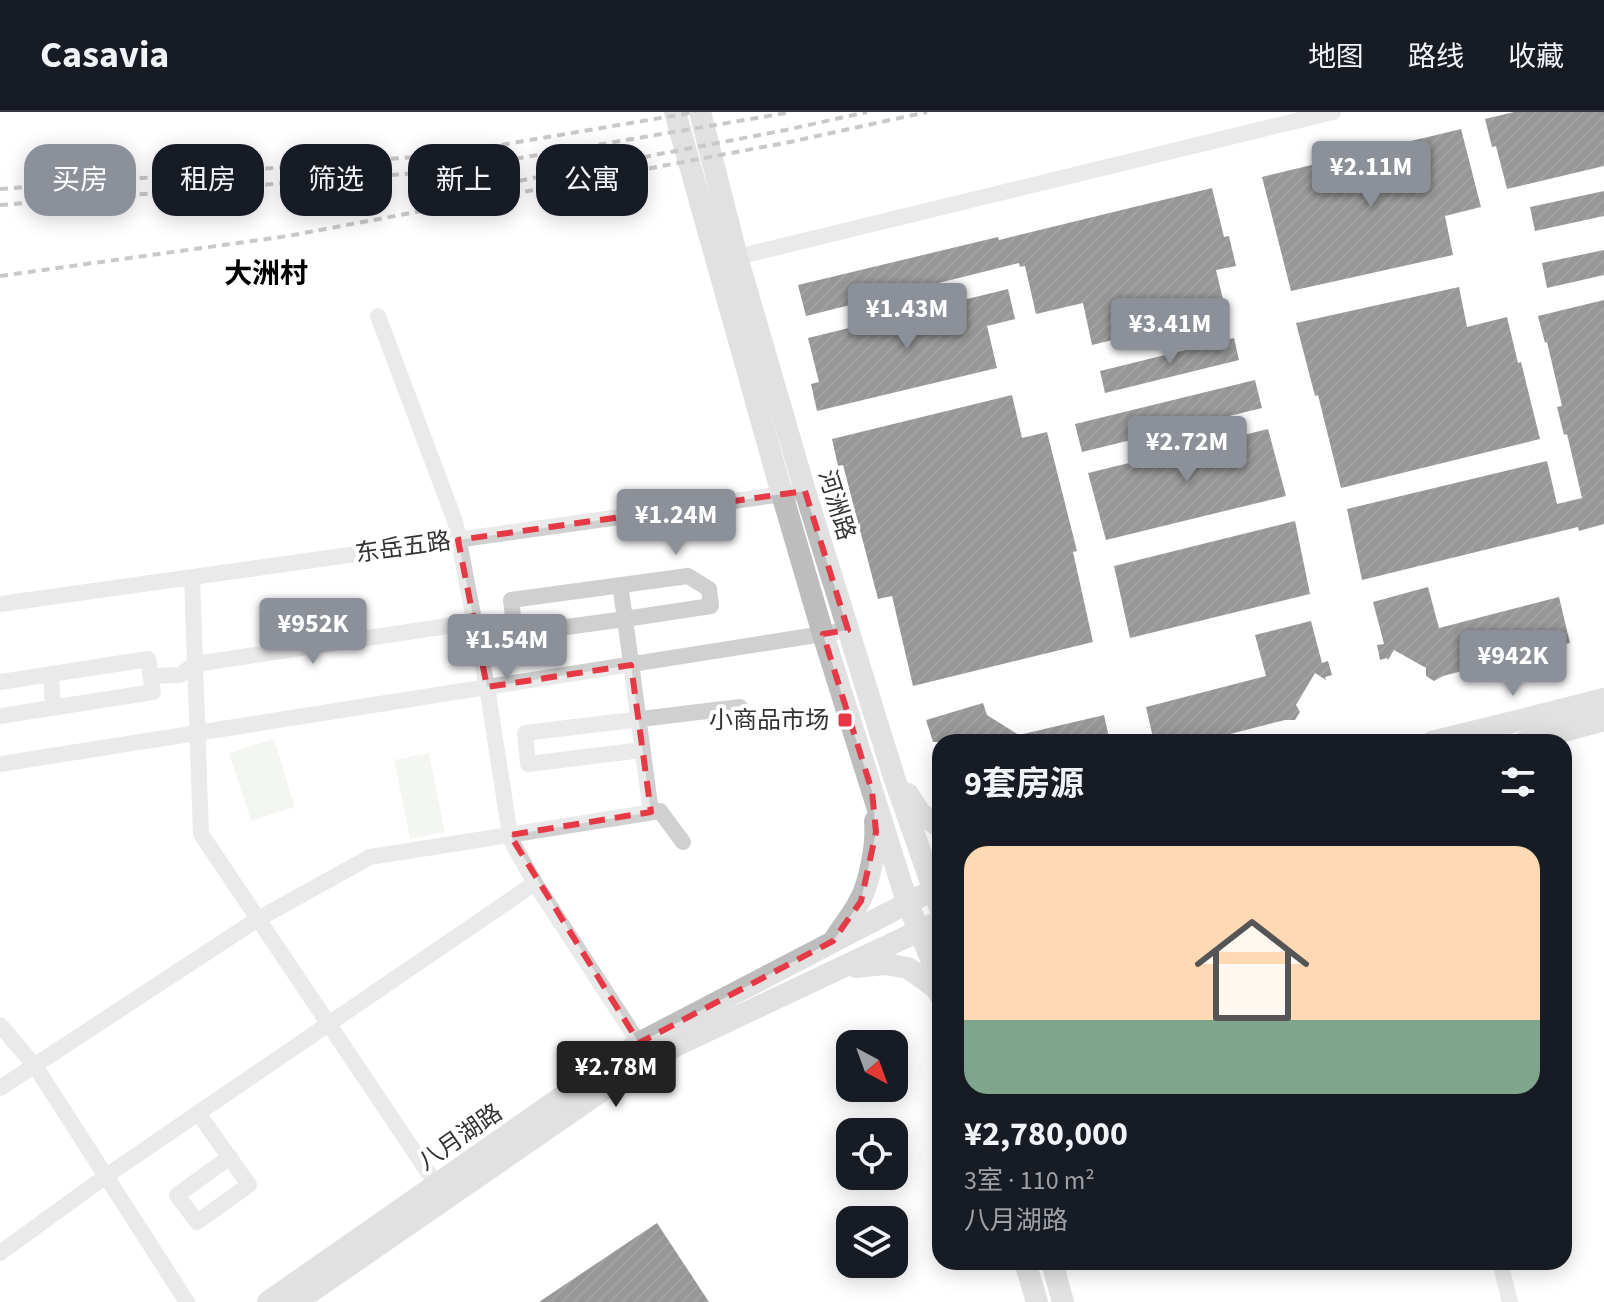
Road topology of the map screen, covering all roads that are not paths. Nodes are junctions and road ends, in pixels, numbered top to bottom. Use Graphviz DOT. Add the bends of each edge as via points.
graph roads {
  1 [pos="675,112"];
  2 [pos="700,112"];
  3 [pos="1333,112"];
  4 [pos="737,257"];
  5 [pos="378,316"];
  6 [pos="805,491"];
  7 [pos="782,494"];
  8 [pos="458,540"];
  9 [pos="192,577"];
  10 [pos="620,585"];
  11 [pos="0,604"];
  12 [pos="625,619"];
  13 [pos="474,622"];
  14 [pos="848,630"];
  15 [pos="823,634"];
  16 [pos="195,664"];
  17 [pos="631,665"];
  18 [pos="51,674"];
  19 [pos="151,676"];
  20 [pos="0,682"];
  21 [pos="487,687"];
  22 [pos="1604,699"];
  23 [pos="740,707"];
  24 [pos="53,708"];
  25 [pos="0,716"];
  26 [pos="638,719"];
  27 [pos="1604,720"];
  28 [pos="197,733"];
  29 [pos="1464,734"];
  30 [pos="1553,734"];
  31 [pos="642,750"];
  32 [pos="0,764"];
  33 [pos="891,767"];
  34 [pos="872,791"];
  35 [pos="651,812"];
  36 [pos="932,821"];
  37 [pos="510,835"];
  38 [pos="683,842"];
  39 [pos="932,879"];
  40 [pos="535,883"];
  41 [pos="932,896"];
  42 [pos="907,902"];
  43 [pos="258,919"];
  44 [pos="932,925"];
  45 [pos="919,931"];
  46 [pos="833,941"];
  47 [pos="932,961"];
  48 [pos="835,970"];
  49 [pos="932,985"];
  50 [pos="328,1024"];
  51 [pos="0,1025"];
  52 [pos="639,1043"];
  53 [pos="35,1066"];
  54 [pos="0,1088"];
  55 [pos="198,1113"];
  56 [pos="230,1157"];
  57 [pos="106,1176"];
  58 [pos="436,1184"];
  59 [pos="0,1253"];
  60 [pos="1027,1270"];
  61 [pos="1054,1270"];
  62 [pos="1502,1270"];
  63 [pos="187,1302"];
  64 [pos="268,1302"];
  65 [pos="296,1302"];
  66 [pos="1037,1302"];
  67 [pos="1063,1302"];
  68 [pos="1510,1302"];
  1 -- 7 [label="main road"];
  2 -- 4 [label="main road, 河洲路"];
  3 -- 4 [label="street"];
  4 -- 6 [label="main road, 河洲路"];
  5 -- 8 [label="street"];
  6 -- 7 [label="street, 东岳五路"];
  6 -- 14 [label="main road, 河洲路"];
  7 -- 8 [label="street, 东岳五路"];
  7 -- 15 [label="main road"];
  8 -- 9 [label="street, 东岳五路"];
  8 -- 13 [label="street"];
  9 -- 11 [label="street, 东岳五路"];
  9 -- 16 [label="street"];
  10 -- 12 [label="street"];
  10 -- 12 [label="street" via="688,576 709,589 711,606"];
  10 -- 12 [label="street" via="511,600 515,634"];
  12 -- 17 [label="street"];
  13 -- 16 [label="street"];
  13 -- 21 [label="street"];
  14 -- 15 [label="street"];
  14 -- 33 [label="main road, 河洲路"];
  15 -- 17 [label="street"];
  15 -- 34 [label="main road"];
  16 -- 19 [label="street" via="180,675"];
  16 -- 28 [label="street"];
  17 -- 21 [label="street"];
  17 -- 26 [label="street"];
  18 -- 19 [label="street" via="148,659"];
  18 -- 20 [label="street"];
  18 -- 24 [label="street"];
  19 -- 24 [label="street" via="153,692"];
  21 -- 28 [label="street"];
  21 -- 37 [label="street"];
  22 -- 29 [label="main road"];
  23 -- 26 [label="street"];
  24 -- 25 [label="street"];
  26 -- 31 [label="street"];
  26 -- 31 [label="street" via="525,733 528,764"];
  27 -- 30 [label="main road"];
  28 -- 32 [label="street"];
  28 -- 43 [label="street" via="201,834"];
  31 -- 35 [label="street"];
  33 -- 36 [label="main road" via="920,813"];
  33 -- 39 [label="main road, 河洲路"];
  34 -- 42 [label="main road"];
  34 -- 46 [label="main road" via="873,860 861,901"];
  35 -- 37 [label="street"];
  35 -- 38 [label="street" via="660,811"];
  37 -- 40 [label="street"];
  37 -- 43 [label="street" via="370,857"];
  40 -- 50 [label="street"];
  40 -- 52 [label="street"];
  41 -- 42 [label="main road, 八月湖路"];
  42 -- 45 [label="main road"];
  42 -- 46 [label="main road, 八月湖路"];
  43 -- 50 [label="street"];
  43 -- 53 [label="street"];
  44 -- 45 [label="main road, 八月湖路"];
  45 -- 47 [label="main road"];
  45 -- 48 [label="main road, 八月湖路"];
  46 -- 52 [label="main road, 八月湖路"];
  48 -- 49 [label="main road" via="885,964 908,968"];
  48 -- 65 [label="main road, 八月湖路" via="648,1059"];
  50 -- 55 [label="street"];
  50 -- 58 [label="street"];
  51 -- 53 [label="street"];
  52 -- 58 [label="main road, 八月湖路"];
  53 -- 54 [label="street"];
  53 -- 57 [label="street"];
  55 -- 56 [label="street"];
  55 -- 57 [label="street"];
  57 -- 59 [label="street"];
  57 -- 63 [label="street"];
  58 -- 64 [label="main road, 八月湖路"];
  60 -- 66 [label="main road"];
  61 -- 67 [label="main road"];
  62 -- 68 [label="street"];
}
